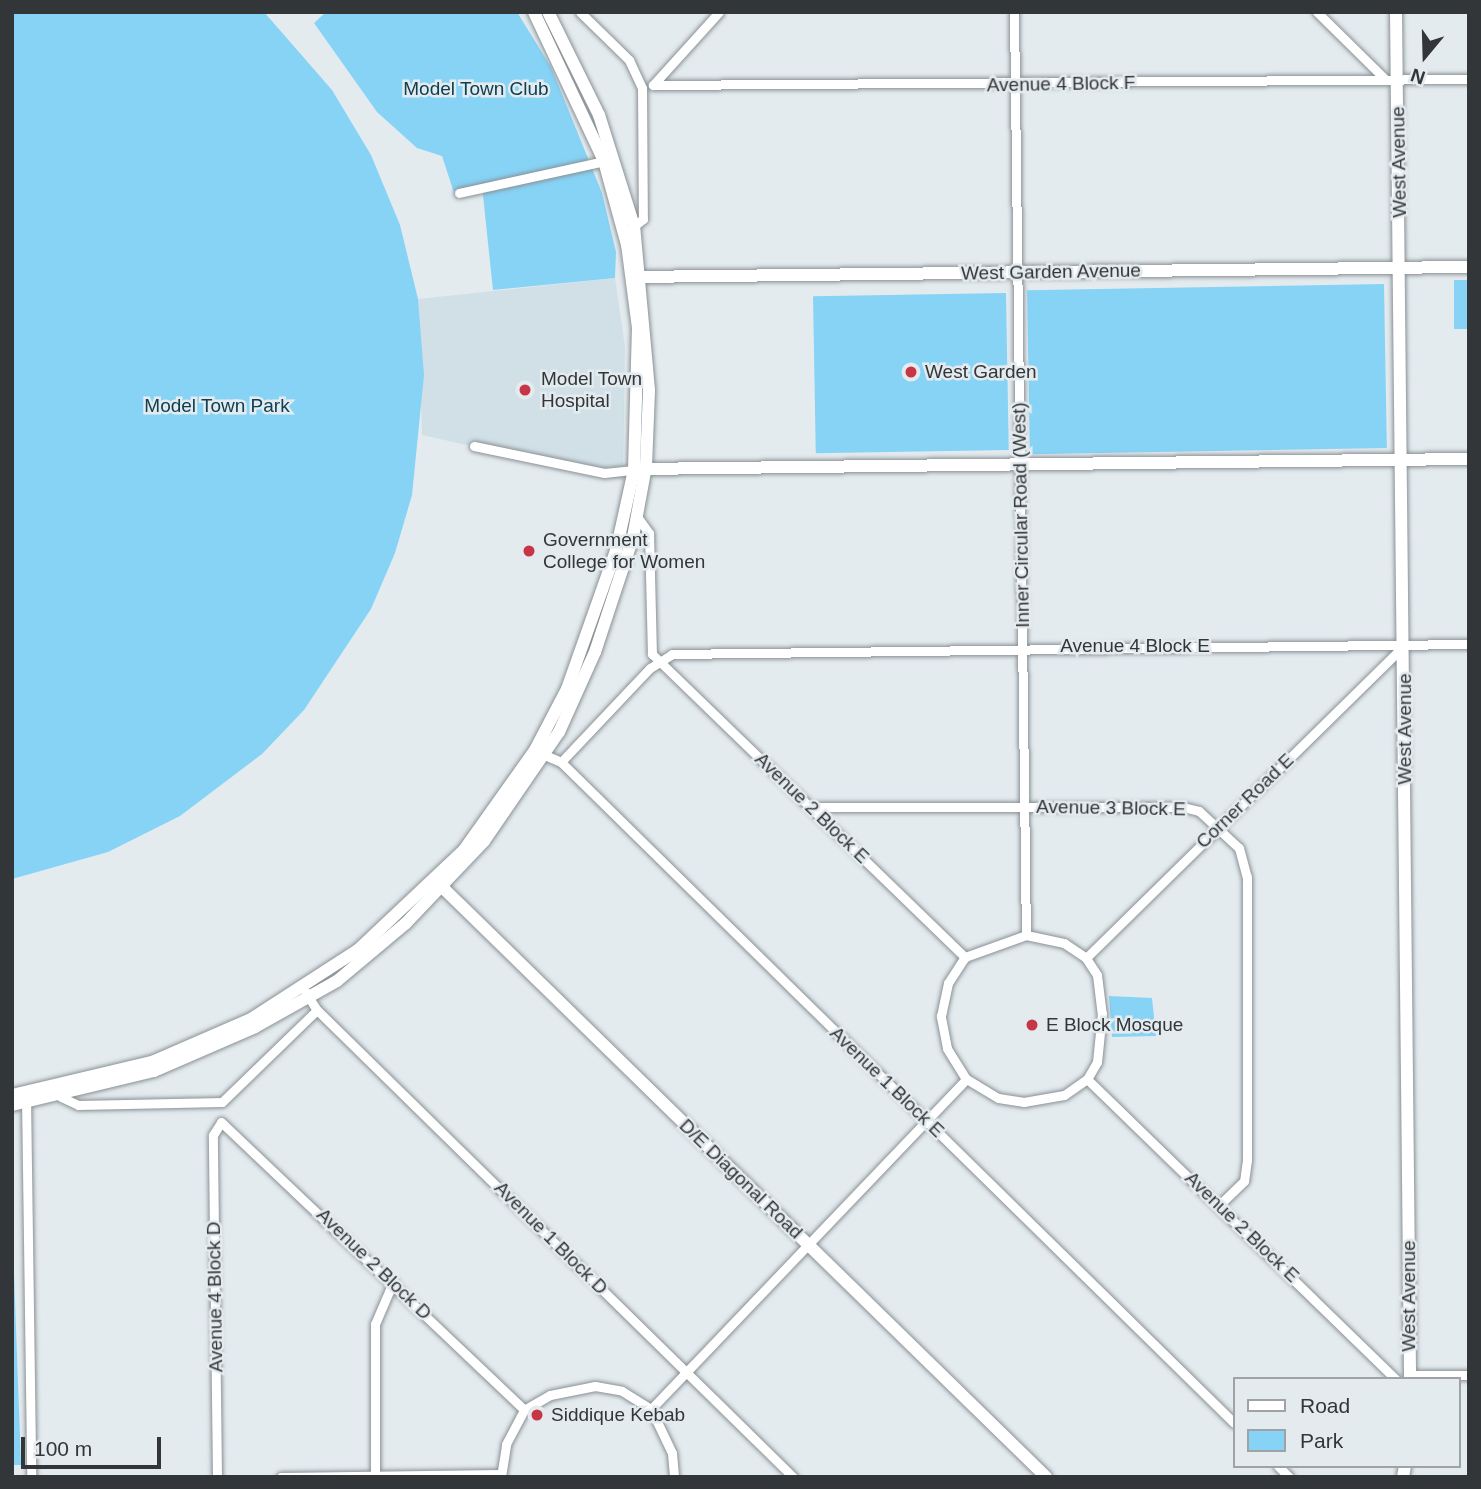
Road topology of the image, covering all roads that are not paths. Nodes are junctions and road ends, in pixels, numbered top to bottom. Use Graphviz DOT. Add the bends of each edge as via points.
graph roads {
  1 [pos="534,12"];
  2 [pos="548,12"];
  3 [pos="580,12"];
  4 [pos="719,12"];
  5 [pos="1014,12"];
  6 [pos="1317,12"];
  7 [pos="1396,12"];
  8 [pos="1391,79"];
  9 [pos="1469,79"];
  10 [pos="653,85"];
  11 [pos="1016,85"];
  12 [pos="642,88"];
  13 [pos="604,161"];
  14 [pos="459,193"];
  15 [pos="634,226"];
  16 [pos="1469,267"];
  17 [pos="1400,269"];
  18 [pos="1018,272"];
  19 [pos="638,276"];
  20 [pos="474,446"];
  21 [pos="1469,459"];
  22 [pos="1401,460"];
  23 [pos="1020,463"];
  24 [pos="640,468"];
  25 [pos="638,519"];
  26 [pos="1469,644"];
  27 [pos="1404,645"];
  28 [pos="1024,647"];
  29 [pos="658,660"];
  30 [pos="541,753"];
  31 [pos="561,762"];
  32 [pos="1024,806"];
  33 [pos="811,807"];
  34 [pos="1217,828"];
  35 [pos="439,885"];
  36 [pos="1026,934"];
  37 [pos="965,957"];
  38 [pos="1086,958"];
  39 [pos="310,999"];
  40 [pos="966,1079"];
  41 [pos="1087,1079"];
  42 [pos="12,1095"];
  43 [pos="61,1097"];
  44 [pos="27,1099"];
  45 [pos="217,1104"];
  46 [pos="12,1105"];
  47 [pos="925,1119"];
  48 [pos="221,1122"];
  49 [pos="1220,1204"];
  50 [pos="807,1243"];
  51 [pos="393,1282"];
  52 [pos="687,1371"];
  53 [pos="1469,1375"];
  54 [pos="1393,1377"];
  55 [pos="1410,1377"];
  56 [pos="651,1409"];
  57 [pos="524,1410"];
  58 [pos="1232,1421"];
  59 [pos="501,1475"];
  60 [pos="375,1476"];
  61 [pos="31,1477"];
  62 [pos="217,1477"];
  63 [pos="281,1477"];
  64 [pos="674,1477"];
  65 [pos="793,1477"];
  66 [pos="1046,1477"];
  1 -- 13 [label="street"];
  2 -- 15 [label="street" via="599,115"];
  3 -- 12 [label="street" via="629,60"];
  4 -- 10 [label="street"];
  5 -- 11 [label="street, Inner Circular Road (West)"];
  6 -- 8 [label="street"];
  7 -- 8 [label="street, West Avenue"];
  8 -- 9 [label="street, Avenue 4 Block F"];
  8 -- 11 [label="street, Avenue 4 Block F"];
  8 -- 17 [label="street, West Avenue"];
  10 -- 11 [label="street, Avenue 4 Block F"];
  10 -- 12 [label="street, Avenue 4 Block F"];
  11 -- 18 [label="street, Inner Circular Road (West)"];
  12 -- 15 [label="street" via="643,219"];
  13 -- 14 [label="street"];
  13 -- 19 [label="street"];
  15 -- 19 [label="street"];
  16 -- 17 [label="street, West Garden Avenue"];
  17 -- 18 [label="street, West Garden Avenue"];
  17 -- 22 [label="street, West Avenue"];
  18 -- 19 [label="street, West Garden Avenue"];
  18 -- 23 [label="street, Inner Circular Road (West)"];
  19 -- 24 [label="street"];
  20 -- 24 [label="street" via="604,473"];
  21 -- 22 [label="street"];
  22 -- 23 [label="street"];
  22 -- 27 [label="street, West Avenue"];
  23 -- 24 [label="street"];
  23 -- 28 [label="street, Inner Circular Road (West)"];
  24 -- 25 [label="street"];
  24 -- 30 [label="street" via="593,626"];
  25 -- 29 [label="street" via="649,533 649,649"];
  25 -- 30 [label="street" via="599,643"];
  26 -- 27 [label="street, Avenue 4 Block E"];
  27 -- 28 [label="street, Avenue 4 Block E"];
  27 -- 34 [label="street, Corner Road E"];
  27 -- 55 [label="street, West Avenue"];
  28 -- 29 [label="street, Avenue 4 Block E" via="672,654"];
  28 -- 32 [label="street, Inner Circular Road (West)"];
  29 -- 31 [label="street"];
  29 -- 33 [label="street, Avenue 2 Block E"];
  30 -- 31 [label="street, Avenue 1 Block E"];
  30 -- 35 [label="street"];
  31 -- 47 [label="street, Avenue 1 Block E"];
  32 -- 33 [label="street, Avenue 3 Block E"];
  32 -- 34 [label="street, Avenue 3 Block E" via="1182,807 1199,811"];
  32 -- 36 [label="street, Inner Circular Road (West)"];
  33 -- 37 [label="street, Avenue 2 Block E"];
  34 -- 38 [label="street, Corner Road E"];
  34 -- 49 [label="street, Avenue 3 Block E" via="1239,848 1247,877 1247,1160 1244,1181"];
  35 -- 39 [label="street" via="367,959"];
  35 -- 50 [label="street, D/E Diagonal Road"];
  36 -- 37 [label="street"];
  36 -- 38 [label="street" via="1064,943"];
  37 -- 40 [label="street" via="948,984 941,1016 947,1048"];
  38 -- 41 [label="street" via="1097,975 1101,1013 1097,1062"];
  39 -- 43 [label="street" via="154,1071"];
  39 -- 44 [label="street" via="152,1062"];
  39 -- 45 [label="street"];
  39 -- 52 [label="street, Avenue 1 Block D"];
  40 -- 41 [label="street" via="998,1098 1024,1102 1064,1095"];
  40 -- 47 [label="street"];
  41 -- 49 [label="street, Avenue 2 Block E"];
  42 -- 44 [label="street"];
  43 -- 44 [label="street"];
  43 -- 45 [label="street" via="78,1105"];
  44 -- 46 [label="street"];
  44 -- 61 [label="street"];
  45 -- 48 [label="street"];
  47 -- 50 [label="street"];
  47 -- 58 [label="street, Avenue 1 Block E"];
  48 -- 51 [label="street, Avenue 2 Block D"];
  48 -- 62 [label="street, Avenue 4 Block D" via="213,1135"];
  49 -- 54 [label="street, Avenue 2 Block E"];
  50 -- 52 [label="street"];
  50 -- 66 [label="street, D/E Diagonal Road"];
  51 -- 57 [label="street, Avenue 2 Block D"];
  51 -- 60 [label="street" via="374,1324"];
  52 -- 56 [label="street"];
  52 -- 65 [label="street, Avenue 1 Block D"];
  53 -- 55 [label="street"];
  56 -- 57 [label="street" via="622,1391 595,1386 550,1395"];
  56 -- 64 [label="street" via="671,1453"];
  57 -- 59 [label="street" via="506,1444"];
  59 -- 60 [label="street"];
  60 -- 63 [label="street"];
}
